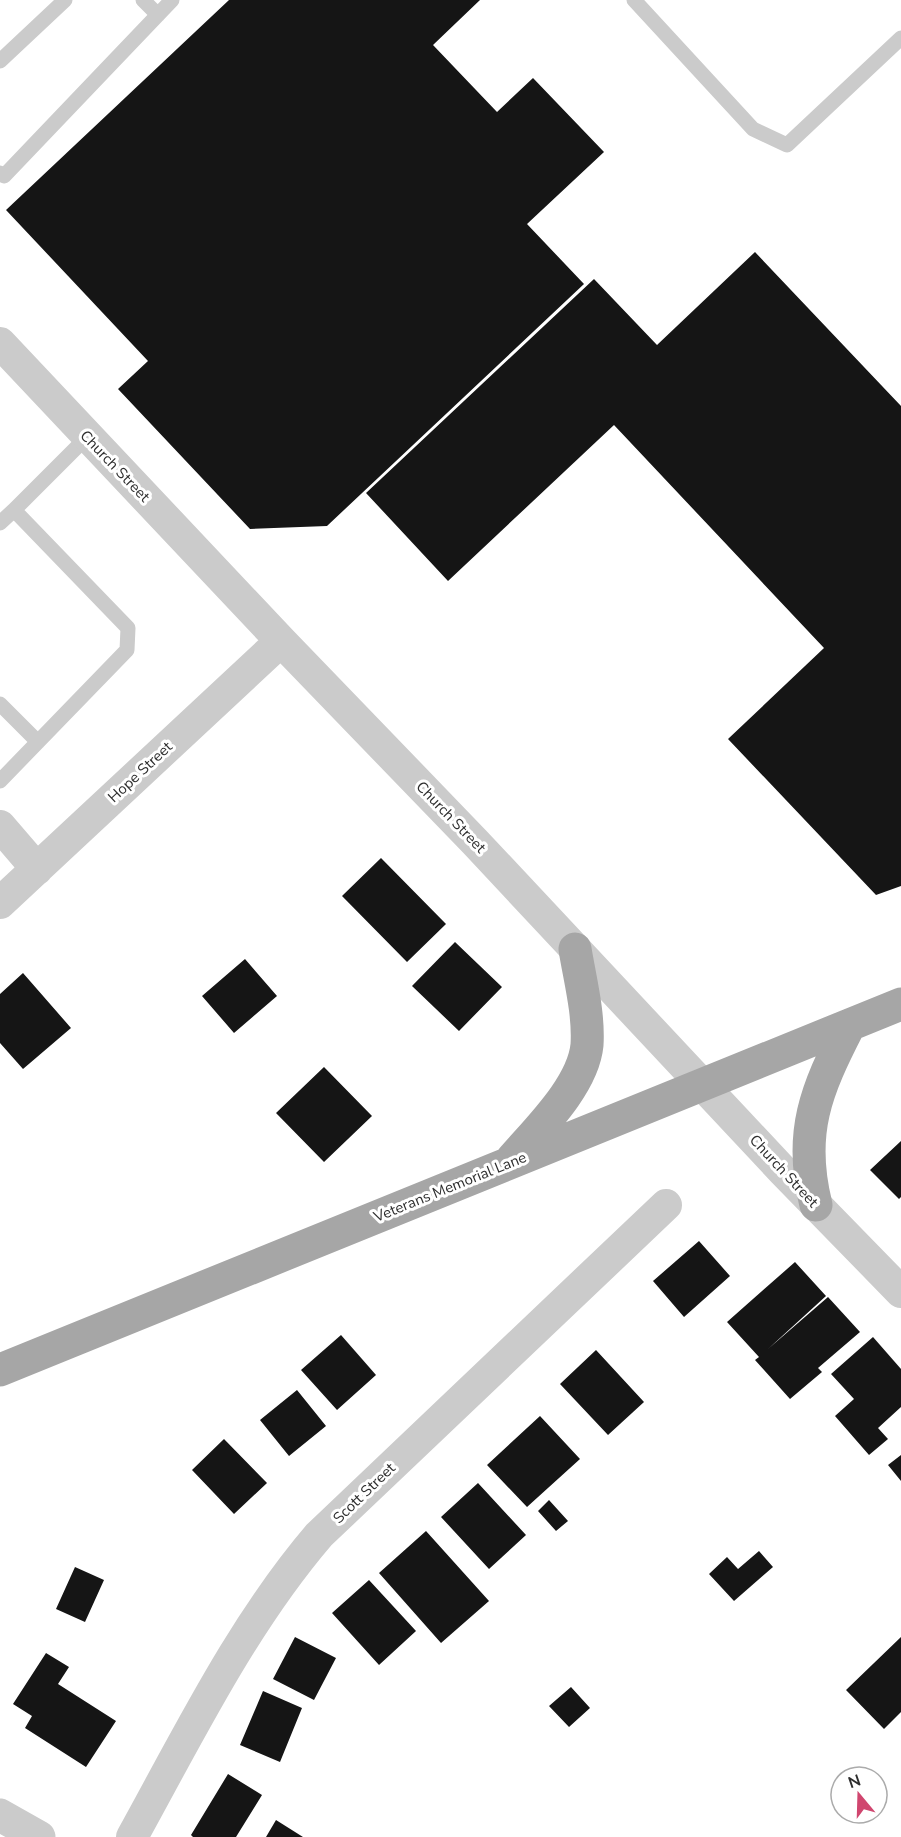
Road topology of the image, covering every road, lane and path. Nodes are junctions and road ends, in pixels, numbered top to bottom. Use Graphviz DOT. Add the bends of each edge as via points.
graph roads {
  1 [pos="65,0"];
  2 [pos="143,0"];
  3 [pos="172,0"];
  4 [pos="634,0"];
  5 [pos="158,15"];
  6 [pos="901,38"];
  7 [pos="0,61"];
  8 [pos="0,173"];
  9 [pos="0,343"];
  10 [pos="87,436"];
  11 [pos="14,510"];
  12 [pos="0,523"];
  13 [pos="281,641"];
  14 [pos="0,704"];
  15 [pos="38,742"];
  16 [pos="0,781"];
  17 [pos="0,826"];
  18 [pos="37,868"];
  19 [pos="0,903"];
  20 [pos="575,949"];
  21 [pos="901,1004"];
  22 [pos="849,1026"];
  23 [pos="703,1085"];
  24 [pos="508,1163"];
  25 [pos="666,1205"];
  26 [pos="816,1206"];
  27 [pos="901,1292"];
  28 [pos="0,1370"];
  29 [pos="0,1815"];
  30 [pos="39,1837"];
  31 [pos="132,1837"];
  1 -- 7 [label="lane"];
  2 -- 5 [label="lane"];
  3 -- 5 [label="lane"];
  4 -- 6 [label="lane" via="753,129 787,145"];
  5 -- 8 [label="lane" via="4,176"];
  9 -- 10 [label="street, Church Street"];
  10 -- 11 [label="lane"];
  10 -- 13 [label="street, Church Street"];
  11 -- 12 [label="lane"];
  11 -- 15 [label="lane" via="128,628 127,650"];
  13 -- 18 [label="street, Hope Street"];
  13 -- 20 [label="street, Church Street"];
  14 -- 15 [label="lane"];
  15 -- 16 [label="lane"];
  17 -- 18 [label="street"];
  18 -- 19 [label="street, Hope Street"];
  20 -- 23 [label="street, Church Street"];
  20 -- 24 [label="main road" via="586,1018 585,1055 562,1100"];
  21 -- 22 [label="main road, Veterans Memorial Lane"];
  22 -- 23 [label="main road, Veterans Memorial Lane"];
  22 -- 26 [label="main road" via="821,1085 808,1137"];
  23 -- 24 [label="main road, Veterans Memorial Lane"];
  23 -- 26 [label="street, Church Street"];
  24 -- 28 [label="main road, Veterans Memorial Lane"];
  25 -- 31 [label="street, Scott Street" via="319,1535 294,1564 208,1699"];
  26 -- 27 [label="street, Church Street"];
  29 -- 30 [label="street"];
}
